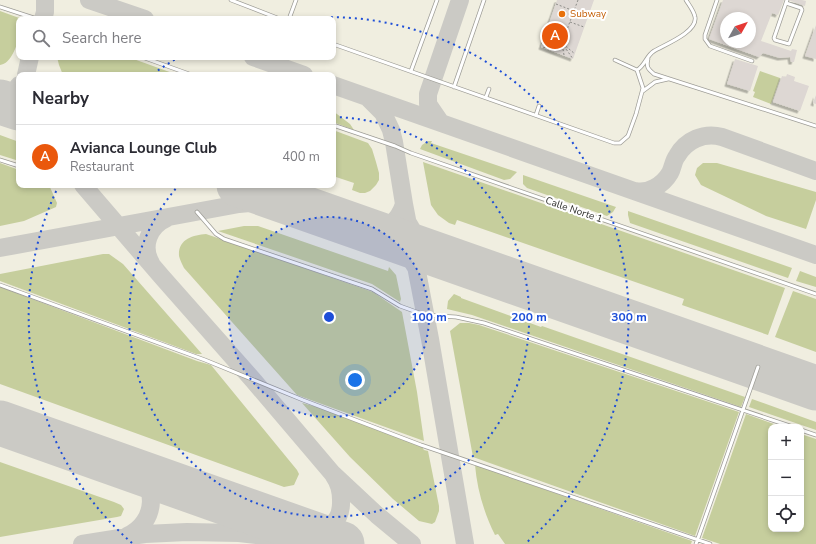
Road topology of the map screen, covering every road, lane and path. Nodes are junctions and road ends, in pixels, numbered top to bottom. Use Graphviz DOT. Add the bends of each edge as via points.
graph roads {
  1 [pos="231,0"];
  2 [pos="296,0"];
  3 [pos="437,0"];
  4 [pos="484,0"];
  5 [pos="578,0"];
  6 [pos="686,0"];
  7 [pos="718,0"];
  8 [pos="786,1"];
  9 [pos="556,4"];
  10 [pos="0,7"];
  11 [pos="574,11"];
  12 [pos="28,16"];
  13 [pos="272,16"];
  14 [pos="290,16"];
  15 [pos="570,22"];
  16 [pos="584,27"];
  17 [pos="544,37"];
  18 [pos="562,44"];
  19 [pos="336,45"];
  20 [pos="543,48"];
  21 [pos="575,54"];
  22 [pos="564,55"];
  23 [pos="648,57"];
  24 [pos="573,59"];
  25 [pos="150,60"];
  26 [pos="615,60"];
  27 [pos="752,61"];
  28 [pos="637,70"];
  29 [pos="411,71"];
  30 [pos="184,72"];
  31 [pos="669,79"];
  32 [pos="454,87"];
  33 [pos="489,89"];
  34 [pos="643,91"];
  35 [pos="486,97"];
  36 [pos="539,106"];
  37 [pos="536,115"];
  38 [pos="336,126"];
  39 [pos="816,126"];
  40 [pos="0,160"];
  41 [pos="16,165"];
  42 [pos="197,212"];
  43 [pos="0,285"];
  44 [pos="816,294"];
  45 [pos="758,368"];
  46 [pos="744,411"];
  47 [pos="784,424"];
  48 [pos="804,431"];
  49 [pos="816,435"];
  50 [pos="698,540"];
  51 [pos="696,544"];
  52 [pos="710,544"];
  1 -- 13 [label="lane"];
  2 -- 14 [label="lane"];
  3 -- 29 [label="lane"];
  4 -- 32 [label="lane"];
  5 -- 11 [label="path"];
  6 -- 23 [label="lane" via="695,15 693,28 652,52"];
  7 -- 27 [label="lane" via="705,39 710,46"];
  8 -- 8 [label="lane" via="802,10 789,44 774,38"];
  9 -- 11 [label="path"];
  10 -- 12 [label="lane"];
  11 -- 15 [label="path"];
  15 -- 16 [label="path"];
  15 -- 18 [label="path"];
  17 -- 18 [label="path"];
  18 -- 20 [label="path"];
  18 -- 21 [label="path"];
  18 -- 22 [label="path"];
  18 -- 24 [label="path"];
  19 -- 29 [label="lane"];
  23 -- 28 [label="lane"];
  23 -- 31 [label="lane" via="648,69"];
  25 -- 30 [label="lane"];
  26 -- 28 [label="lane"];
  28 -- 34 [label="lane"];
  29 -- 32 [label="lane"];
  31 -- 34 [label="lane" via="655,82"];
  31 -- 39 [label="lane"];
  32 -- 35 [label="lane"];
  33 -- 35 [label="lane"];
  34 -- 37 [label="lane" via="628,136 620,143"];
  35 -- 37 [label="lane"];
  36 -- 37 [label="lane"];
  38 -- 44 [label="lane, Calle Norte 1"];
  40 -- 41 [label="lane"];
  42 -- 46 [label="lane" via="216,234 224,239 372,289 400,306 425,315 456,317 484,323"];
  43 -- 50 [label="lane" via="206,360 422,445"];
  45 -- 46 [label="lane"];
  46 -- 47 [label="lane"];
  46 -- 50 [label="lane"];
  48 -- 49 [label="lane"];
  50 -- 51 [label="lane"];
  50 -- 52 [label="lane"];
}
